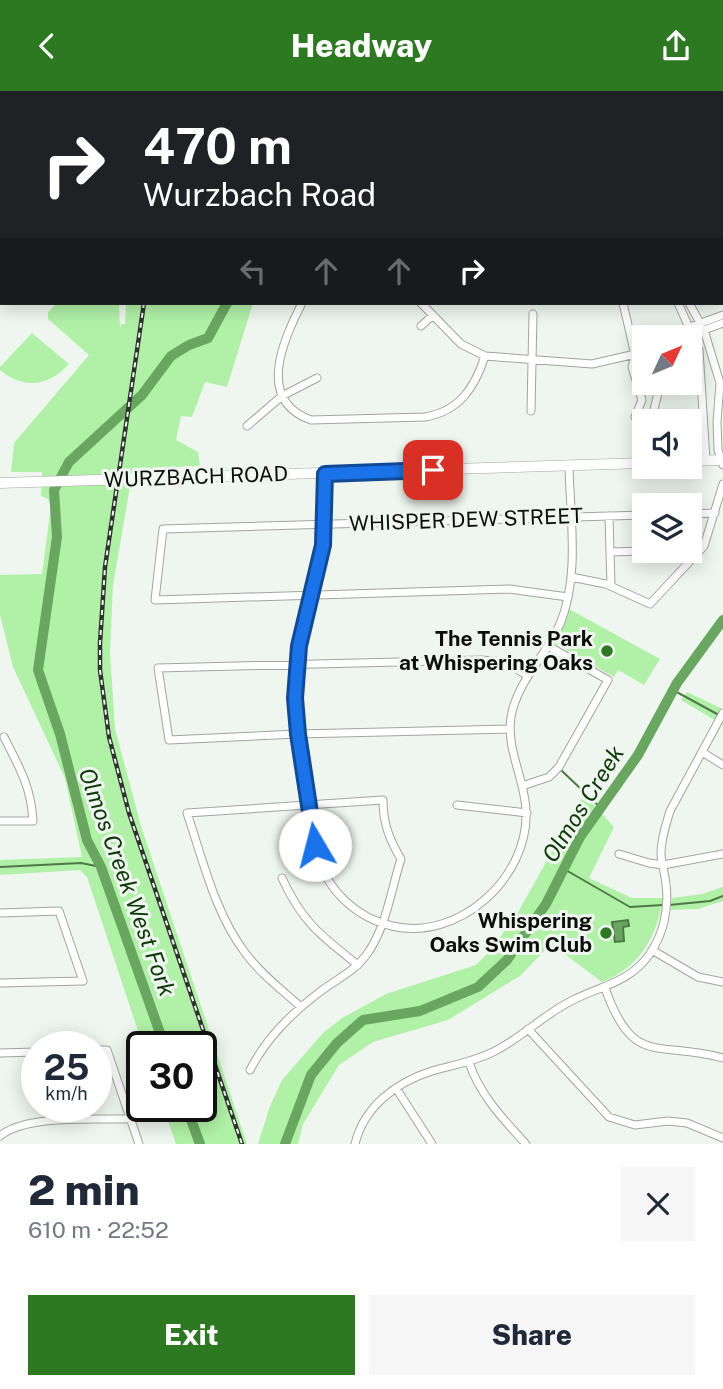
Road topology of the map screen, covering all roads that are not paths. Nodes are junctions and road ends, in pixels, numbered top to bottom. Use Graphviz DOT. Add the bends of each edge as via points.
graph roads {
  1 [pos="301,305"];
  2 [pos="423,305"];
  3 [pos="623,305"];
  4 [pos="679,305"];
  5 [pos="690,305"];
  6 [pos="533,314"];
  7 [pos="432,316"];
  8 [pos="720,320"];
  9 [pos="689,325"];
  10 [pos="701,325"];
  11 [pos="421,326"];
  12 [pos="702,327"];
  13 [pos="632,342"];
  14 [pos="485,356"];
  15 [pos="632,356"];
  16 [pos="533,358"];
  17 [pos="317,378"];
  18 [pos="702,390"];
  19 [pos="282,395"];
  20 [pos="640,395"];
  21 [pos="657,395"];
  22 [pos="642,400"];
  23 [pos="655,404"];
  24 [pos="638,409"];
  25 [pos="654,409"];
  26 [pos="531,411"];
  27 [pos="247,426"];
  28 [pos="717,429"];
  29 [pos="705,430"];
  30 [pos="702,460"];
  31 [pos="706,460"];
  32 [pos="723,462"];
  33 [pos="632,463"];
  34 [pos="569,466"];
  35 [pos="325,474"];
  36 [pos="0,483"];
  37 [pos="723,484"];
  38 [pos="715,513"];
  39 [pos="702,514"];
  40 [pos="632,515"];
  41 [pos="609,516"];
  42 [pos="570,517"];
  43 [pos="325,524"];
  44 [pos="702,549"];
  45 [pos="610,551"];
  46 [pos="632,551"];
  47 [pos="689,563"];
  48 [pos="571,577"];
  49 [pos="611,586"];
  50 [pos="310,596"];
  51 [pos="568,597"];
  52 [pos="548,646"];
  53 [pos="298,665"];
  54 [pos="528,676"];
  55 [pos="723,713"];
  56 [pos="510,729"];
  57 [pos="298,734"];
  58 [pos="4,737"];
  59 [pos="702,752"];
  60 [pos="723,765"];
  61 [pos="522,786"];
  62 [pos="309,804"];
  63 [pos="457,805"];
  64 [pos="527,813"];
  65 [pos="0,821"];
  66 [pos="619,854"];
  67 [pos="723,854"];
  68 [pos="663,865"];
  69 [pos="282,878"];
  70 [pos="0,913"];
  71 [pos="381,923"];
  72 [pos="652,950"];
  73 [pos="358,965"];
  74 [pos="723,982"];
  75 [pos="0,983"];
  76 [pos="605,988"];
  77 [pos="301,1007"];
  78 [pos="528,1029"];
  79 [pos="21,1052"];
  80 [pos="0,1053"];
  81 [pos="723,1058"];
  82 [pos="469,1062"];
  83 [pos="112,1064"];
  84 [pos="250,1070"];
  85 [pos="396,1088"];
  86 [pos="126,1105"];
  87 [pos="126,1119"];
  88 [pos="132,1122"];
  89 [pos="0,1136"];
  90 [pos="723,1137"];
  91 [pos="139,1144"];
  92 [pos="355,1144"];
  93 [pos="432,1144"];
  94 [pos="526,1144"];
  1 -- 19 [label="street" via="280,353"];
  2 -- 7 [label="street"];
  3 -- 13 [label="street"];
  4 -- 9 [label="street"];
  5 -- 10 [label="street"];
  6 -- 16 [label="street"];
  7 -- 11 [label="street"];
  7 -- 14 [label="street" via="460,344"];
  8 -- 12 [label="street"];
  12 -- 28 [label="street" via="720,383"];
  14 -- 16 [label="street"];
  14 -- 19 [label="street" via="471,390 451,408 432,416 319,421 295,412"];
  15 -- 16 [label="street" via="592,364"];
  16 -- 26 [label="street"];
  17 -- 19 [label="street"];
  18 -- 29 [label="street"];
  19 -- 27 [label="street"];
  20 -- 22 [label="street"];
  21 -- 23 [label="street"];
  22 -- 23 [label="street"];
  22 -- 24 [label="street"];
  23 -- 25 [label="street"];
  28 -- 29 [label="street"];
  28 -- 32 [label="street"];
  29 -- 31 [label="street"];
  30 -- 31 [label="main road"];
  31 -- 32 [label="main road"];
  33 -- 34 [label="main road, WURZBACH ROAD"];
  34 -- 35 [label="main road, WURZBACH ROAD"];
  34 -- 42 [label="street"];
  35 -- 36 [label="main road, WURZBACH ROAD"];
  35 -- 43 [label="street"];
  37 -- 38 [label="street"];
  38 -- 39 [label="street"];
  38 -- 44 [label="street"];
  40 -- 41 [label="street, WHISPER DEW STREET"];
  41 -- 42 [label="street, WHISPER DEW STREET"];
  41 -- 45 [label="street"];
  42 -- 43 [label="street, WHISPER DEW STREET"];
  42 -- 48 [label="street"];
  43 -- 50 [label="street"];
  43 -- 50 [label="street, WHISPER DEW STREET" via="163,529 155,600"];
  45 -- 46 [label="street"];
  45 -- 49 [label="street"];
  47 -- 49 [label="street" via="650,604"];
  48 -- 49 [label="street"];
  48 -- 51 [label="street"];
  50 -- 51 [label="street" via="509,589"];
  50 -- 53 [label="street"];
  51 -- 52 [label="street"];
  52 -- 54 [label="street"];
  52 -- 61 [label="street" via="608,680 559,767 549,777"];
  53 -- 54 [label="street" via="481,660 505,663"];
  53 -- 57 [label="street"];
  53 -- 57 [label="street" via="158,667 169,740"];
  54 -- 56 [label="street" via="516,700"];
  55 -- 59 [label="street"];
  56 -- 57 [label="street"];
  56 -- 61 [label="street"];
  57 -- 62 [label="street"];
  58 -- 65 [label="street" via="27,783 33,821"];
  59 -- 60 [label="street"];
  59 -- 68 [label="street" via="670,811 662,842"];
  61 -- 64 [label="street"];
  62 -- 71 [label="street" via="315,845 326,876 345,901"];
  62 -- 71 [label="street" via="383,800 386,831 401,859"];
  62 -- 77 [label="street" via="187,813 234,937 259,970"];
  63 -- 64 [label="street"];
  64 -- 71 [label="street" via="516,859 479,903 434,928"];
  66 -- 68 [label="street"];
  67 -- 68 [label="street"];
  68 -- 72 [label="street" via="667,912"];
  69 -- 73 [label="street" via="293,903 312,927"];
  70 -- 75 [label="street" via="59,911 83,981"];
  71 -- 73 [label="street" via="372,947"];
  72 -- 74 [label="street" via="698,977"];
  72 -- 76 [label="street" via="634,971"];
  73 -- 77 [label="street"];
  76 -- 78 [label="street" via="566,1004"];
  76 -- 81 [label="street" via="617,1019 642,1045"];
  77 -- 84 [label="street" via="276,1031"];
  78 -- 82 [label="street"];
  78 -- 90 [label="street" via="609,1117 635,1125 687,1123"];
  79 -- 80 [label="street"];
  82 -- 85 [label="street" via="420,1075"];
  82 -- 94 [label="street" via="489,1101"];
  83 -- 86 [label="street"];
  85 -- 92 [label="street" via="367,1115"];
  85 -- 93 [label="street"];
  87 -- 89 [label="street" via="33,1122"];
  88 -- 91 [label="street"];
}
